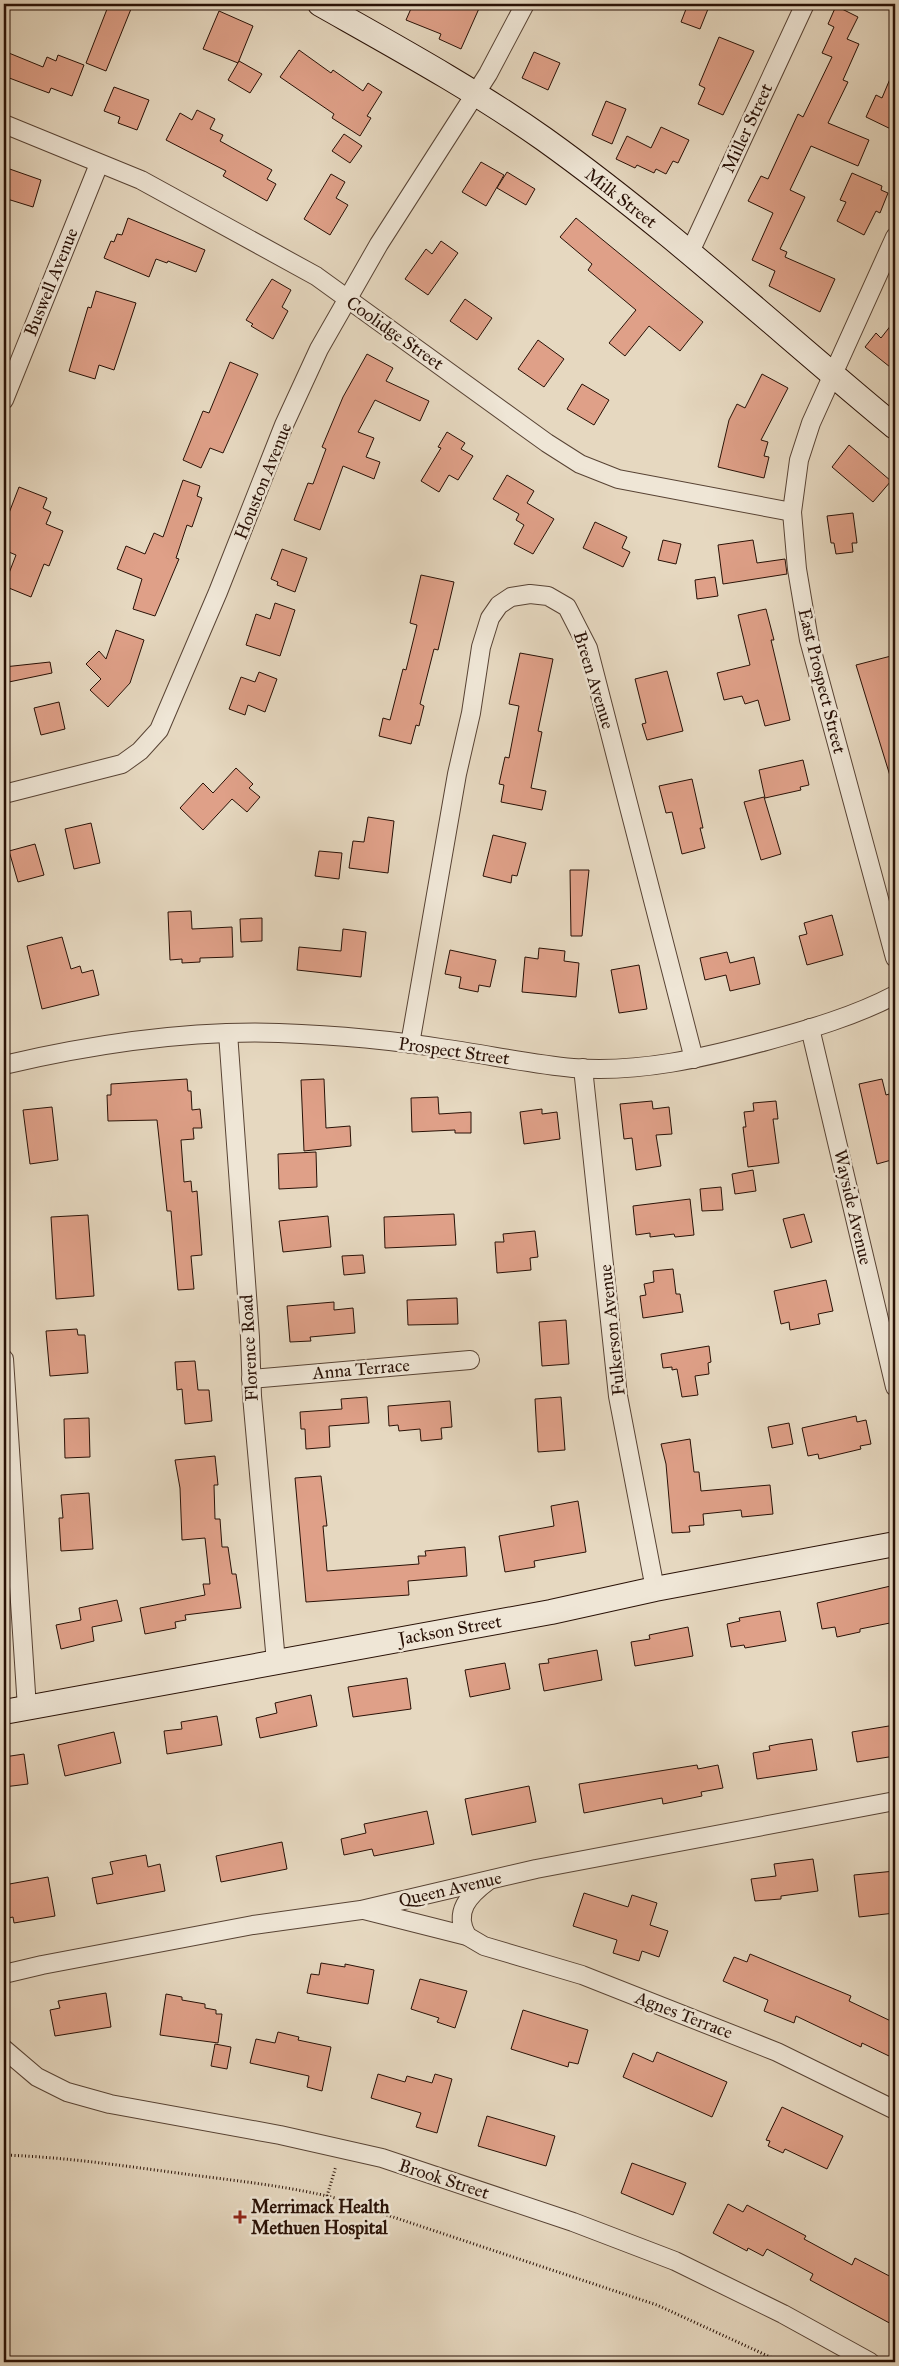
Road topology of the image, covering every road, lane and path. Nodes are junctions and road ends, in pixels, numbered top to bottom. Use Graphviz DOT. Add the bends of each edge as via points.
graph roads {
  1 [pos="320,4"];
  2 [pos="525,4"];
  3 [pos="805,4"];
  4 [pos="474,94"];
  5 [pos="4,124"];
  6 [pos="99,164"];
  7 [pos="895,238"];
  8 [pos="690,252"];
  9 [pos="346,299"];
  10 [pos="832,375"];
  11 [pos="4,400"];
  12 [pos="895,427"];
  13 [pos="792,512"];
  14 [pos="4,794"];
  15 [pos="895,958"];
  16 [pos="895,995"];
  17 [pos="810,1028"];
  18 [pos="228,1033"];
  19 [pos="410,1044"];
  20 [pos="694,1059"];
  21 [pos="4,1063"];
  22 [pos="583,1068"];
  23 [pos="4,1359"];
  24 [pos="470,1360"];
  25 [pos="251,1379"];
  26 [pos="895,1387"];
  27 [pos="895,1544"];
  28 [pos="656,1589"];
  29 [pos="276,1662"];
  30 [pos="27,1708"];
  31 [pos="4,1712"];
  32 [pos="895,1801"];
  33 [pos="492,1878"];
  34 [pos="360,1910"];
  35 [pos="467,1936"];
  36 [pos="4,1974"];
  37 [pos="4,2049"];
  38 [pos="895,2110"];
  39 [pos="341,2150"];
  40 [pos="4,2155"];
  41 [pos="327,2196"];
  42 [pos="781,2362"];
  43 [pos="870,2362"];
  1 -- 4 [label="main road, Milk Street"];
  2 -- 4 [label="street, Houston Avenue"];
  3 -- 8 [label="street, Miller Street"];
  4 -- 8 [label="main road, Milk Street" via="572,160"];
  4 -- 9 [label="street, Houston Avenue"];
  5 -- 6 [label="street, Coolidge Street"];
  6 -- 9 [label="street, Coolidge Street" via="141,180 204,214 316,276"];
  6 -- 11 [label="street, Buswell Avenue"];
  7 -- 10 [label="street, East Prospect Street"];
  8 -- 10 [label="main road, Milk Street"];
  9 -- 13 [label="street, Coolidge Street" via="580,464 618,479"];
  9 -- 14 [label="street, Houston Avenue" via="284,425 159,730 140,751 122,764"];
  10 -- 12 [label="main road, Milk Street"];
  10 -- 13 [label="street, East Prospect Street" via="811,423 800,460"];
  13 -- 15 [label="street, East Prospect Street" via="797,569 809,640"];
  16 -- 17 [label="street, Prospect Street"];
  17 -- 20 [label="street, Prospect Street"];
  17 -- 26 [label="street, Wayside Avenue"];
  18 -- 19 [label="street, Prospect Street" via="363,1038"];
  18 -- 21 [label="street, Prospect Street" via="119,1042"];
  18 -- 25 [label="street, Florence Road"];
  19 -- 20 [label="street, Breen Avenue" via="484,634 499,605 511,597 530,594 548,596 567,607 588,648"];
  19 -- 22 [label="street, Prospect Street"];
  20 -- 22 [label="street, Prospect Street" via="628,1068"];
  22 -- 28 [label="street, Fulkerson Avenue" via="618,1396"];
  23 -- 30 [label="street"];
  24 -- 25 [label="street, Anna Terrace"];
  25 -- 29 [label="street, Florence Road"];
  27 -- 28 [label="main road, Jackson Street"];
  28 -- 29 [label="main road, Jackson Street" via="552,1612"];
  29 -- 30 [label="main road, Jackson Street"];
  30 -- 31 [label="main road, Jackson Street"];
  32 -- 33 [label="street, Queen Avenue"];
  33 -- 34 [label="street, Queen Avenue"];
  33 -- 35 [label="street" via="467,1898 462,1927"];
  34 -- 35 [label="street, Agnes Terrace"];
  34 -- 36 [label="street, Queen Avenue" via="253,1925"];
  35 -- 38 [label="street, Agnes Terrace" via="484,1946 582,1975 697,2019 776,2052"];
  37 -- 39 [label="street, Brook Street" via="37,2077 76,2095"];
  39 -- 41 [label="path"];
  39 -- 43 [label="street, Brook Street" via="382,2158 573,2222 675,2261 783,2314"];
  40 -- 41 [label="path" via="102,2163 298,2189"];
  41 -- 42 [label="path" via="396,2216 657,2305"];
}
